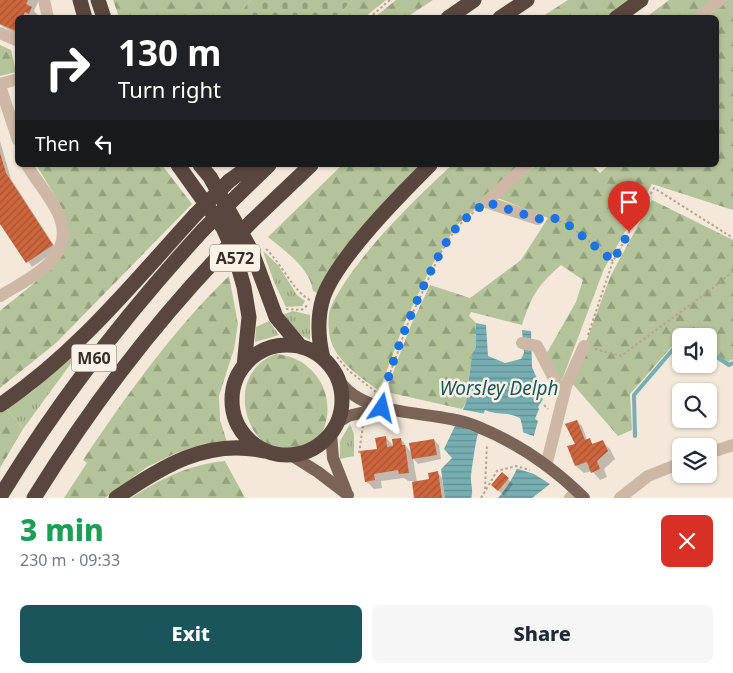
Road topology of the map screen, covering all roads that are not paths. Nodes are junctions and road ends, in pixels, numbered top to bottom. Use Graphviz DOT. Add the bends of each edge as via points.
graph roads {
  1 [pos="44,0"];
  2 [pos="80,0"];
  3 [pos="98,0"];
  4 [pos="474,0"];
  5 [pos="527,0"];
  6 [pos="641,0"];
  7 [pos="720,0"];
  8 [pos="47,15"];
  9 [pos="84,15"];
  10 [pos="103,15"];
  11 [pos="452,15"];
  12 [pos="504,15"];
  13 [pos="620,15"];
  14 [pos="702,15"];
  15 [pos="0,33"];
  16 [pos="15,40"];
  17 [pos="15,80"];
  18 [pos="0,85"];
  19 [pos="15,131"];
  20 [pos="28,167"];
  21 [pos="179,167"];
  22 [pos="202,167"];
  23 [pos="248,167"];
  24 [pos="267,167"];
  25 [pos="309,167"];
  26 [pos="428,167"];
  27 [pos="525,167"];
  28 [pos="538,219"];
  29 [pos="0,296"];
  30 [pos="522,343"];
  31 [pos="584,346"];
  32 [pos="301,347"];
  33 [pos="328,355"];
  34 [pos="244,366"];
  35 [pos="338,379"];
  36 [pos="563,396"];
  37 [pos="0,405"];
  38 [pos="382,408"];
  39 [pos="334,428"];
  40 [pos="733,445"];
  41 [pos="717,450"];
  42 [pos="275,454"];
  43 [pos="291,455"];
  44 [pos="539,466"];
  45 [pos="672,467"];
  46 [pos="577,496"];
  47 [pos="349,497"];
  48 [pos="0,498"];
  49 [pos="34,498"];
  50 [pos="116,498"];
  51 [pos="620,498"];
  1 -- 8 [label="street"];
  2 -- 9 [label="highway"];
  3 -- 10 [label="highway"];
  4 -- 11 [label="highway"];
  5 -- 12 [label="highway"];
  6 -- 13 [label="highway"];
  7 -- 14 [label="street"];
  15 -- 16 [label="street"];
  17 -- 18 [label="street"];
  18 -- 19 [label="street"];
  20 -- 29 [label="street" via="60,217 62,244 50,264"];
  21 -- 34 [label="highway, A572" via="223,228 234,252 248,317"];
  22 -- 32 [label="highway, A572" via="252,252 276,317"];
  23 -- 37 [label="highway, M60, bridge" via="195,215 68,351"];
  24 -- 48 [label="highway, M60, bridge" via="203,230 136,305 40,434"];
  25 -- 49 [label="highway, M60, bridge" via="251,222 161,322 86,420"];
  26 -- 33 [label="highway" via="363,239 320,294 318,331"];
  27 -- 28 [label="street" via="486,202"];
  30 -- 36 [label="street" via="537,346"];
  31 -- 36 [label="street"];
  32 -- 33 [label="highway, A572"];
  32 -- 34 [label="highway, A572" via="285,345 270,348"];
  33 -- 35 [label="highway, A572"];
  34 -- 42 [label="highway, A572" via="233,391 236,418 251,441"];
  35 -- 38 [label="main road, A572" via="350,392"];
  35 -- 39 [label="highway, A572" via="342,396"];
  36 -- 44 [label="street"];
  38 -- 39 [label="main road, A572" via="348,416"];
  38 -- 44 [label="main road, A572" via="453,419 476,426 516,445"];
  39 -- 43 [label="highway, A572" via="314,448"];
  39 -- 47 [label="main road" via="335,467"];
  40 -- 41 [label="street"];
  42 -- 43 [label="highway, A572"];
  42 -- 50 [label="highway" via="241,448 216,448 182,458"];
  43 -- 47 [label="main road"];
  44 -- 46 [label="main road, A572"];
  45 -- 51 [label="street" via="648,476"];
}
